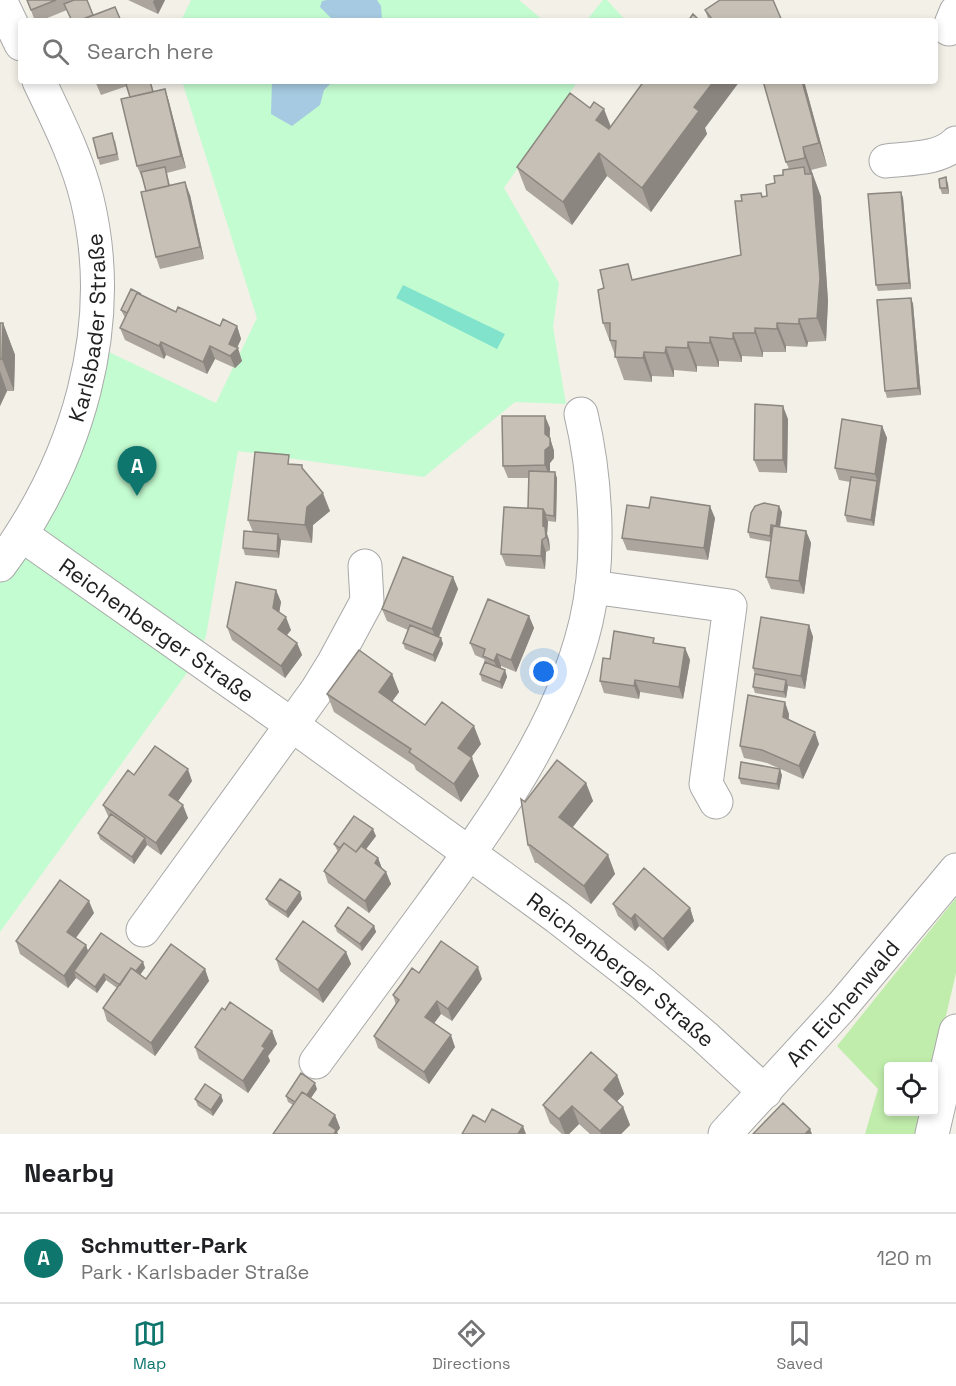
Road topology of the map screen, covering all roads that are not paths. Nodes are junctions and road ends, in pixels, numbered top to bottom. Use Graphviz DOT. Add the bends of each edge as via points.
graph roads {
  1 [pos="0,0"];
  2 [pos="18,38"];
  3 [pos="40,84"];
  4 [pos="956,143"];
  5 [pos="885,161"];
  6 [pos="581,414"];
  7 [pos="21,535"];
  8 [pos="0,564"];
  9 [pos="365,566"];
  10 [pos="592,587"];
  11 [pos="292,725"];
  12 [pos="716,802"];
  13 [pos="470,852"];
  14 [pos="956,870"];
  15 [pos="143,930"];
  16 [pos="956,1031"];
  17 [pos="316,1062"];
  18 [pos="765,1092"];
  19 [pos="725,1134"];
  20 [pos="932,1134"];
  1 -- 2 [label="street"];
  3 -- 7 [label="street, Karlsbader Straße" via="87,200 98,299 94,345 74,426 51,482"];
  4 -- 5 [label="street" via="938,155"];
  6 -- 10 [label="street" via="595,525"];
  7 -- 8 [label="street, Karlsbader Straße"];
  7 -- 11 [label="street, Reichenberger Straße"];
  9 -- 11 [label="street" via="367,601 333,664"];
  10 -- 12 [label="street" via="730,606 706,784"];
  10 -- 13 [label="street" via="586,622 561,694 518,778"];
  11 -- 13 [label="street, Reichenberger Straße"];
  11 -- 15 [label="street"];
  13 -- 17 [label="street"];
  13 -- 18 [label="street, Reichenberger Straße" via="643,984"];
  14 -- 18 [label="street, Am Eichenwald" via="843,1006"];
  16 -- 20 [label="street"];
  18 -- 19 [label="street, Am Eichenwald"];
}
